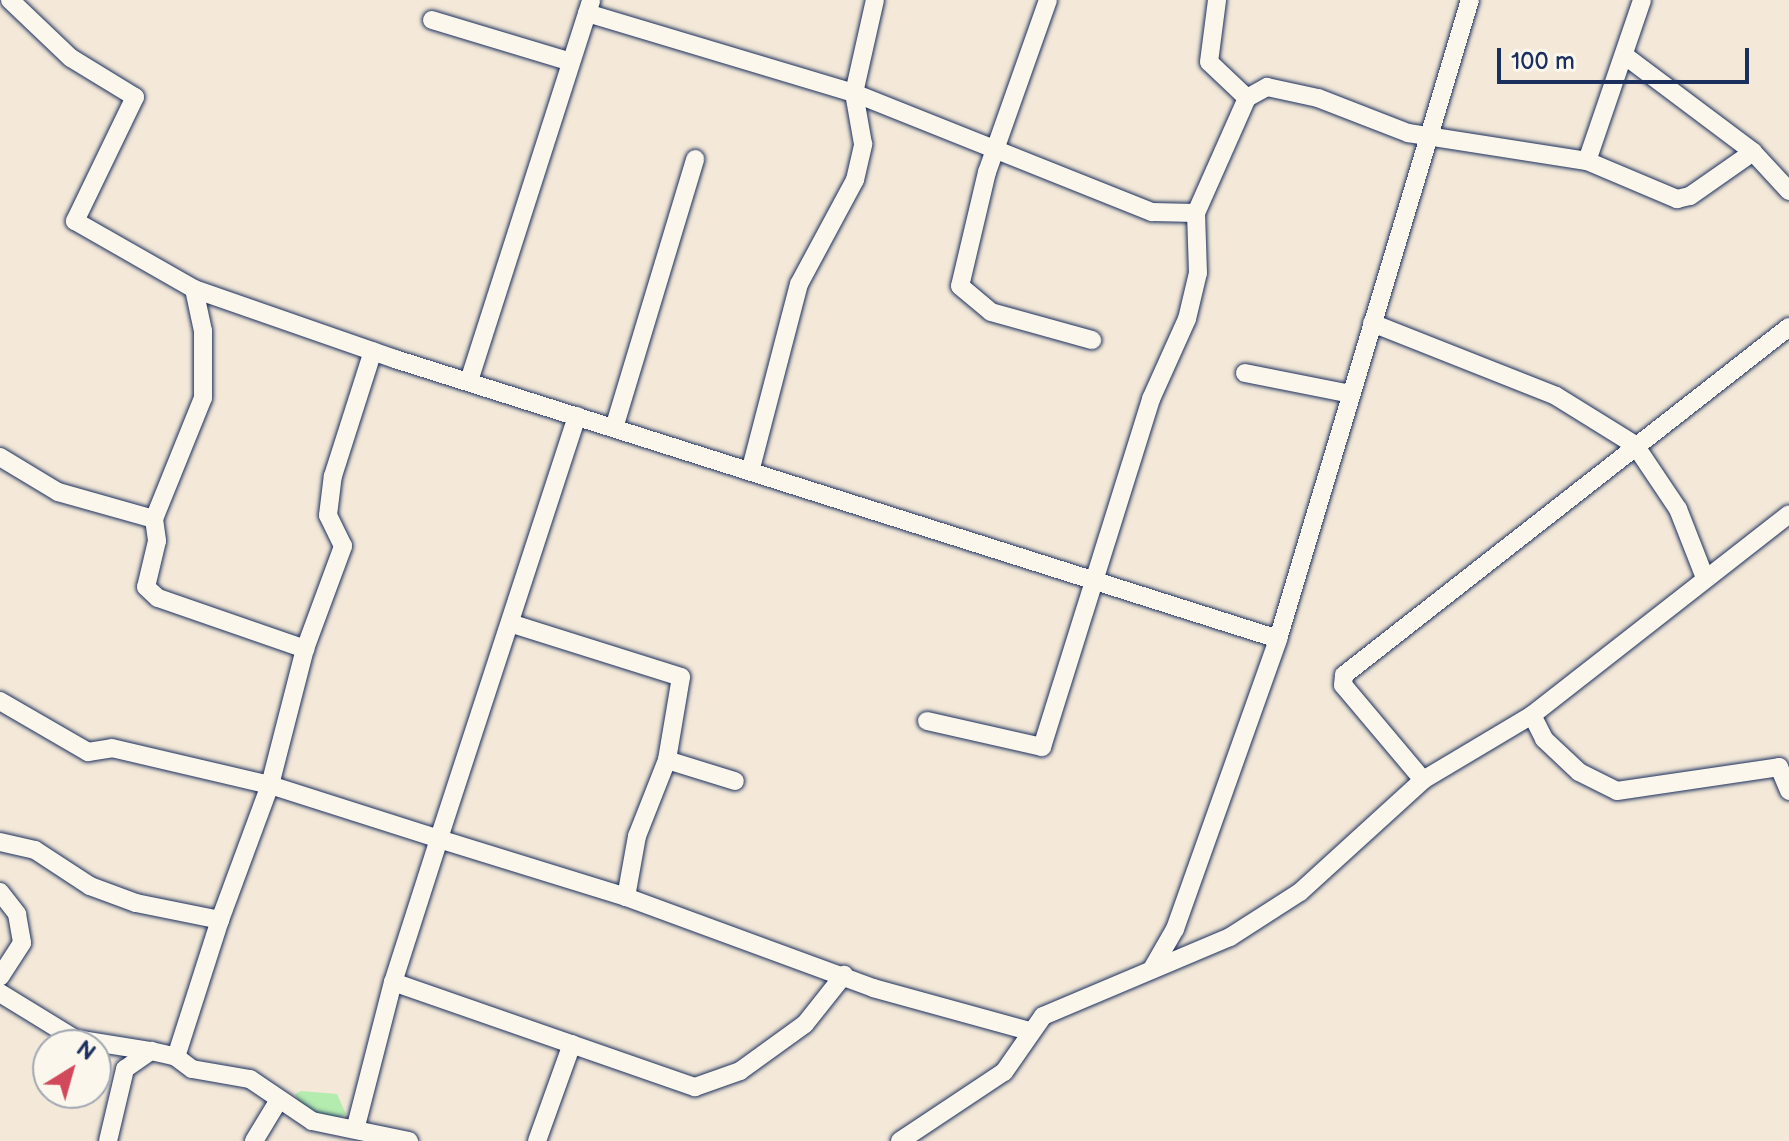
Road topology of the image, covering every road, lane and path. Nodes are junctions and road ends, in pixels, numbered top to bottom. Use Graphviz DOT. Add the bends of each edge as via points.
graph roads {
  1 [pos="10,0"];
  2 [pos="875,0"];
  3 [pos="1048,0"];
  4 [pos="1217,0"];
  5 [pos="1470,0"];
  6 [pos="1642,0"];
  7 [pos="589,6"];
  8 [pos="432,20"];
  9 [pos="1624,55"];
  10 [pos="571,62"];
  11 [pos="854,93"];
  12 [pos="1247,98"];
  13 [pos="1427,137"];
  14 [pos="996,145"];
  15 [pos="1753,152"];
  16 [pos="695,159"];
  17 [pos="1587,161"];
  18 [pos="1789,191"];
  19 [pos="1196,213"];
  20 [pos="194,289"];
  21 [pos="1372,323"];
  22 [pos="1789,327"];
  23 [pos="1092,340"];
  24 [pos="373,351"];
  25 [pos="1245,373"];
  26 [pos="469,381"];
  27 [pos="1351,394"];
  28 [pos="577,416"];
  29 [pos="614,428"];
  30 [pos="1635,445"];
  31 [pos="0,457"];
  32 [pos="751,468"];
  33 [pos="1789,514"];
  34 [pos="154,519"];
  35 [pos="1099,577"];
  36 [pos="1705,578"];
  37 [pos="513,624"];
  38 [pos="1278,639"];
  39 [pos="305,649"];
  40 [pos="0,701"];
  41 [pos="1532,715"];
  42 [pos="927,721"];
  43 [pos="667,760"];
  44 [pos="1423,780"];
  45 [pos="735,781"];
  46 [pos="270,785"];
  47 [pos="1789,791"];
  48 [pos="439,839"];
  49 [pos="0,842"];
  50 [pos="0,892"];
  51 [pos="626,897"];
  52 [pos="220,920"];
  53 [pos="1152,969"];
  54 [pos="844,975"];
  55 [pos="0,977"];
  56 [pos="393,982"];
  57 [pos="0,993"];
  58 [pos="1029,1031"];
  59 [pos="572,1044"];
  60 [pos="151,1051"];
  61 [pos="176,1057"];
  62 [pos="277,1103"];
  63 [pos="356,1126"];
  64 [pos="108,1141"];
  65 [pos="254,1141"];
  66 [pos="409,1141"];
  67 [pos="537,1141"];
  68 [pos="900,1141"];
  1 -- 20 [label="street" via="71,58 135,97 75,221"];
  2 -- 11 [label="street"];
  3 -- 14 [label="street"];
  4 -- 12 [label="street" via="1209,62"];
  5 -- 13 [label="street"];
  6 -- 9 [label="street"];
  7 -- 10 [label="street"];
  7 -- 11 [label="street"];
  8 -- 10 [label="street"];
  9 -- 15 [label="street"];
  9 -- 17 [label="street"];
  10 -- 26 [label="street"];
  11 -- 14 [label="street"];
  11 -- 32 [label="street" via="863,144 855,180 799,284"];
  12 -- 13 [label="street" via="1267,87 1318,98"];
  12 -- 19 [label="street"];
  13 -- 17 [label="street"];
  13 -- 21 [label="street"];
  14 -- 19 [label="street" via="1082,187 1152,212"];
  14 -- 23 [label="street" via="960,286 991,312"];
  15 -- 17 [label="street" via="1690,196 1677,199"];
  15 -- 18 [label="street"];
  16 -- 29 [label="street"];
  19 -- 35 [label="street" via="1198,273 1187,319 1151,399"];
  20 -- 24 [label="street"];
  20 -- 34 [label="street" via="203,331 203,398"];
  21 -- 27 [label="street"];
  21 -- 30 [label="street" via="1556,396"];
  22 -- 30 [label="street" via="1654,437"];
  24 -- 26 [label="street"];
  24 -- 39 [label="street" via="333,476 328,515 343,546"];
  25 -- 27 [label="street"];
  26 -- 28 [label="street"];
  27 -- 38 [label="street"];
  28 -- 29 [label="street"];
  28 -- 37 [label="street"];
  29 -- 32 [label="street"];
  30 -- 36 [label="street" via="1678,509"];
  30 -- 44 [label="street" via="1344,675 1343,685"];
  31 -- 34 [label="street" via="58,492"];
  32 -- 35 [label="street"];
  33 -- 36 [label="street"];
  34 -- 39 [label="street" via="157,541 148,592"];
  35 -- 38 [label="street"];
  35 -- 42 [label="street" via="1042,747"];
  36 -- 41 [label="street"];
  37 -- 43 [label="street" via="681,677"];
  37 -- 48 [label="street"];
  38 -- 53 [label="street" via="1175,929"];
  39 -- 46 [label="street"];
  40 -- 46 [label="street" via="88,752 112,748"];
  41 -- 44 [label="street"];
  41 -- 47 [label="street" via="1544,739 1579,772 1617,791 1779,767"];
  43 -- 45 [label="street"];
  43 -- 51 [label="street" via="637,836"];
  44 -- 53 [label="street" via="1300,892 1230,937"];
  46 -- 48 [label="street"];
  46 -- 52 [label="street"];
  48 -- 51 [label="street"];
  48 -- 56 [label="street"];
  49 -- 52 [label="street" via="35,850 90,886 136,903"];
  50 -- 55 [label="street" via="17,914 22,943"];
  51 -- 54 [label="street"];
  52 -- 61 [label="street"];
  53 -- 58 [label="street" via="1043,1016"];
  54 -- 58 [label="street"];
  54 -- 59 [label="street" via="805,1024 713,1086 695,1087"];
  56 -- 59 [label="street"];
  56 -- 63 [label="street"];
  57 -- 60 [label="street" via="75,1039"];
  58 -- 68 [label="street" via="1004,1072"];
  59 -- 67 [label="street"];
  60 -- 61 [label="street"];
  60 -- 64 [label="street" via="125,1069"];
  61 -- 62 [label="street" via="192,1069 250,1079"];
  62 -- 63 [label="street" via="312,1121"];
  62 -- 65 [label="street"];
  63 -- 66 [label="street"];
}
